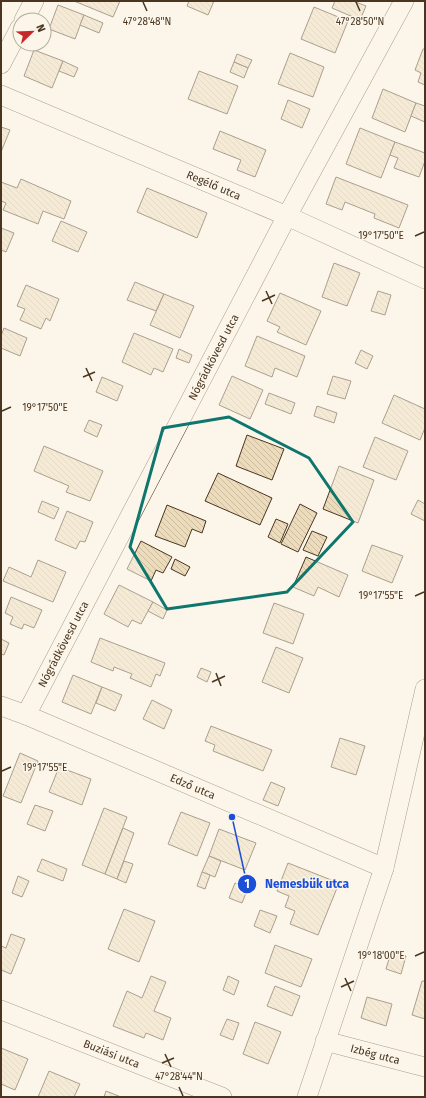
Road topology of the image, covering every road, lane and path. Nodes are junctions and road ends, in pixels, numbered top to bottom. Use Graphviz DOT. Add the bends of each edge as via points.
graph roads {
  1 [pos="34,1"];
  2 [pos="404,1"];
  3 [pos="28,12"];
  4 [pos="12,43"];
  5 [pos="1,64"];
  6 [pos="1,95"];
  7 [pos="287,216"];
  8 [pos="425,279"];
  9 [pos="425,689"];
  10 [pos="1,706"];
  11 [pos="26,715"];
  12 [pos="384,868"];
  13 [pos="1,1010"];
  14 [pos="325,1041"];
  15 [pos="425,1068"];
  16 [pos="222,1097"];
  17 [pos="307,1097"];
  1 -- 3 [label="street"];
  2 -- 7 [label="street, Nógrádkövesd utca"];
  4 -- 5 [label="street"];
  6 -- 7 [label="street, Regélő utca"];
  7 -- 8 [label="street, Regélő utca"];
  7 -- 11 [label="street, Nógrádkövesd utca"];
  9 -- 12 [label="street"];
  10 -- 11 [label="street, Edző utca"];
  11 -- 12 [label="street, Edző utca"];
  12 -- 14 [label="street"];
  13 -- 16 [label="street, Buziási utca"];
  14 -- 15 [label="street, Izbég utca"];
  14 -- 17 [label="street"];
}
